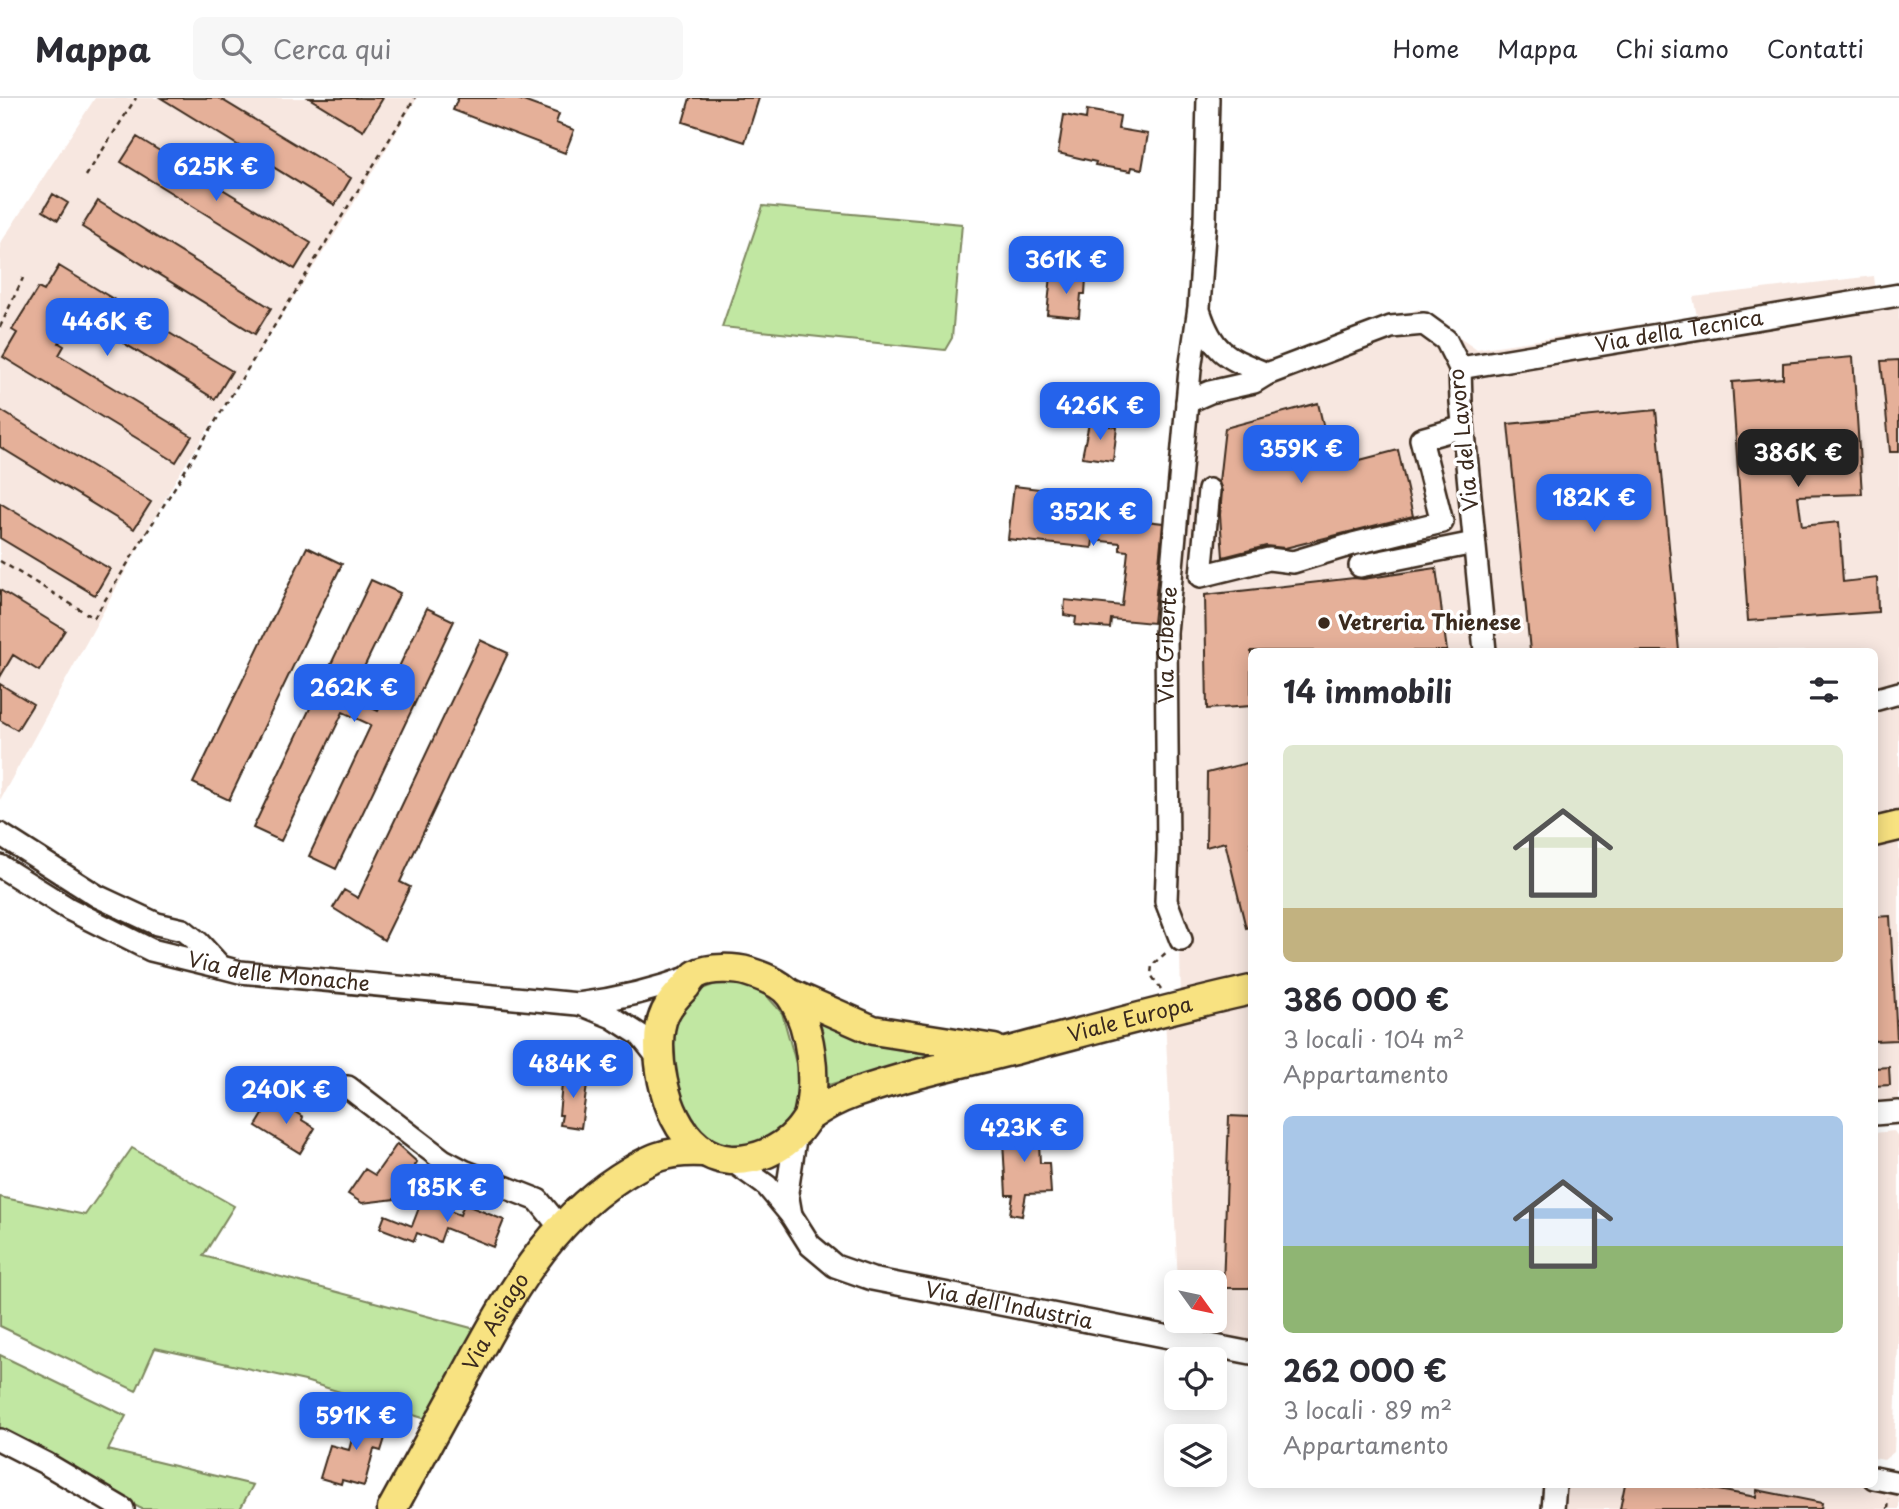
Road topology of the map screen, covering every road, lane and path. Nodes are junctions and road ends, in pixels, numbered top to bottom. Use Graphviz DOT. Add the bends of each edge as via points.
graph roads {
  1 [pos="136,98"];
  2 [pos="415,98"];
  3 [pos="1208,98"];
  4 [pos="86,176"];
  5 [pos="23,278"];
  6 [pos="1899,295"];
  7 [pos="1199,307"];
  8 [pos="0,327"];
  9 [pos="1231,359"];
  10 [pos="1460,368"];
  11 [pos="1190,370"];
  12 [pos="1267,374"];
  13 [pos="1225,389"];
  14 [pos="1187,402"];
  15 [pos="1463,427"];
  16 [pos="1209,490"];
  17 [pos="1474,543"];
  18 [pos="0,561"];
  19 [pos="1360,566"];
  20 [pos="1485,648"];
  21 [pos="1899,693"];
  22 [pos="1878,699"];
  23 [pos="1899,826"];
  24 [pos="1878,831"];
  25 [pos="0,834"];
  26 [pos="0,866"];
  27 [pos="1181,940"];
  28 [pos="221,967"];
  29 [pos="698,974"];
  30 [pos="1248,990"];
  31 [pos="789,993"];
  32 [pos="578,1003"];
  33 [pos="1162,1010"];
  34 [pos="1010,1051"];
  35 [pos="659,1059"];
  36 [pos="348,1087"];
  37 [pos="666,1089"];
  38 [pos="1899,1112"];
  39 [pos="1878,1114"];
  40 [pos="802,1125"];
  41 [pos="703,1152"];
  42 [pos="731,1160"];
  43 [pos="636,1168"];
  44 [pos="791,1215"];
  45 [pos="560,1227"];
  46 [pos="1248,1352"];
  47 [pos="0,1440"];
  48 [pos="1878,1479"];
  49 [pos="1899,1483"];
  50 [pos="1555,1488"];
  51 [pos="123,1509"];
  52 [pos="393,1509"];
  53 [pos="1553,1509"];
  1 -- 4 [label="path"];
  2 -- 18 [label="path" via="94,618"];
  3 -- 7 [label="street, Via Giberte"];
  5 -- 8 [label="path"];
  6 -- 10 [label="street, Via della Tecnica"];
  7 -- 9 [label="street" via="1208,335"];
  7 -- 11 [label="street, Via Giberte"];
  9 -- 11 [label="street"];
  9 -- 12 [label="street"];
  10 -- 12 [label="street, Via del Lavoro" via="1447,340 1424,324 1391,327"];
  10 -- 15 [label="street, Via del Lavoro"];
  11 -- 13 [label="street" via="1208,386"];
  11 -- 14 [label="street, Via Giberte"];
  12 -- 13 [label="street, Via del Lavoro"];
  13 -- 14 [label="street, Via del Lavoro"];
  14 -- 27 [label="street, Via Giberte" via="1166,633 1166,901"];
  15 -- 16 [label="street" via="1421,439 1442,522 1293,562 1269,559 1201,576"];
  15 -- 17 [label="street, Via del Lavoro"];
  17 -- 19 [label="street"];
  17 -- 20 [label="street, Via del Lavoro"];
  21 -- 22 [label="street"];
  23 -- 24 [label="main road"];
  25 -- 28 [label="street" via="97,896 157,924 183,930"];
  26 -- 28 [label="street, Via delle Monache" via="69,909 151,950"];
  27 -- 33 [label="path" via="1152,965 1151,975 1161,986"];
  28 -- 32 [label="street, Via delle Monache"];
  29 -- 31 [label="main road" via="735,967 765,977"];
  29 -- 32 [label="street" via="632,995"];
  29 -- 35 [label="main road" via="668,1004 659,1032"];
  30 -- 33 [label="main road, Viale Europa"];
  31 -- 34 [label="main road" via="873,1030"];
  31 -- 40 [label="main road" via="801,1018 814,1080"];
  32 -- 35 [label="street" via="640,1035"];
  33 -- 34 [label="main road, Viale Europa"];
  34 -- 40 [label="main road, Viale Europa" via="897,1078 841,1098"];
  35 -- 37 [label="main road"];
  36 -- 45 [label="street" via="443,1160 538,1200"];
  37 -- 41 [label="main road" via="677,1122"];
  37 -- 43 [label="main road" via="660,1131"];
  38 -- 39 [label="street"];
  40 -- 42 [label="main road" via="772,1151"];
  40 -- 44 [label="street, Via dell'Industria" via="787,1192"];
  41 -- 42 [label="main road"];
  41 -- 43 [label="main road" via="656,1156"];
  42 -- 44 [label="street, Via dell'Industria" via="766,1186"];
  43 -- 45 [label="main road, Via Asiago" via="596,1194"];
  44 -- 46 [label="street, Via dell'Industria" via="810,1245 835,1266 872,1279"];
  45 -- 52 [label="main road, Via Asiago" via="507,1300"];
  47 -- 51 [label="street"];
  48 -- 49 [label="street"];
  50 -- 53 [label="street"];
}
